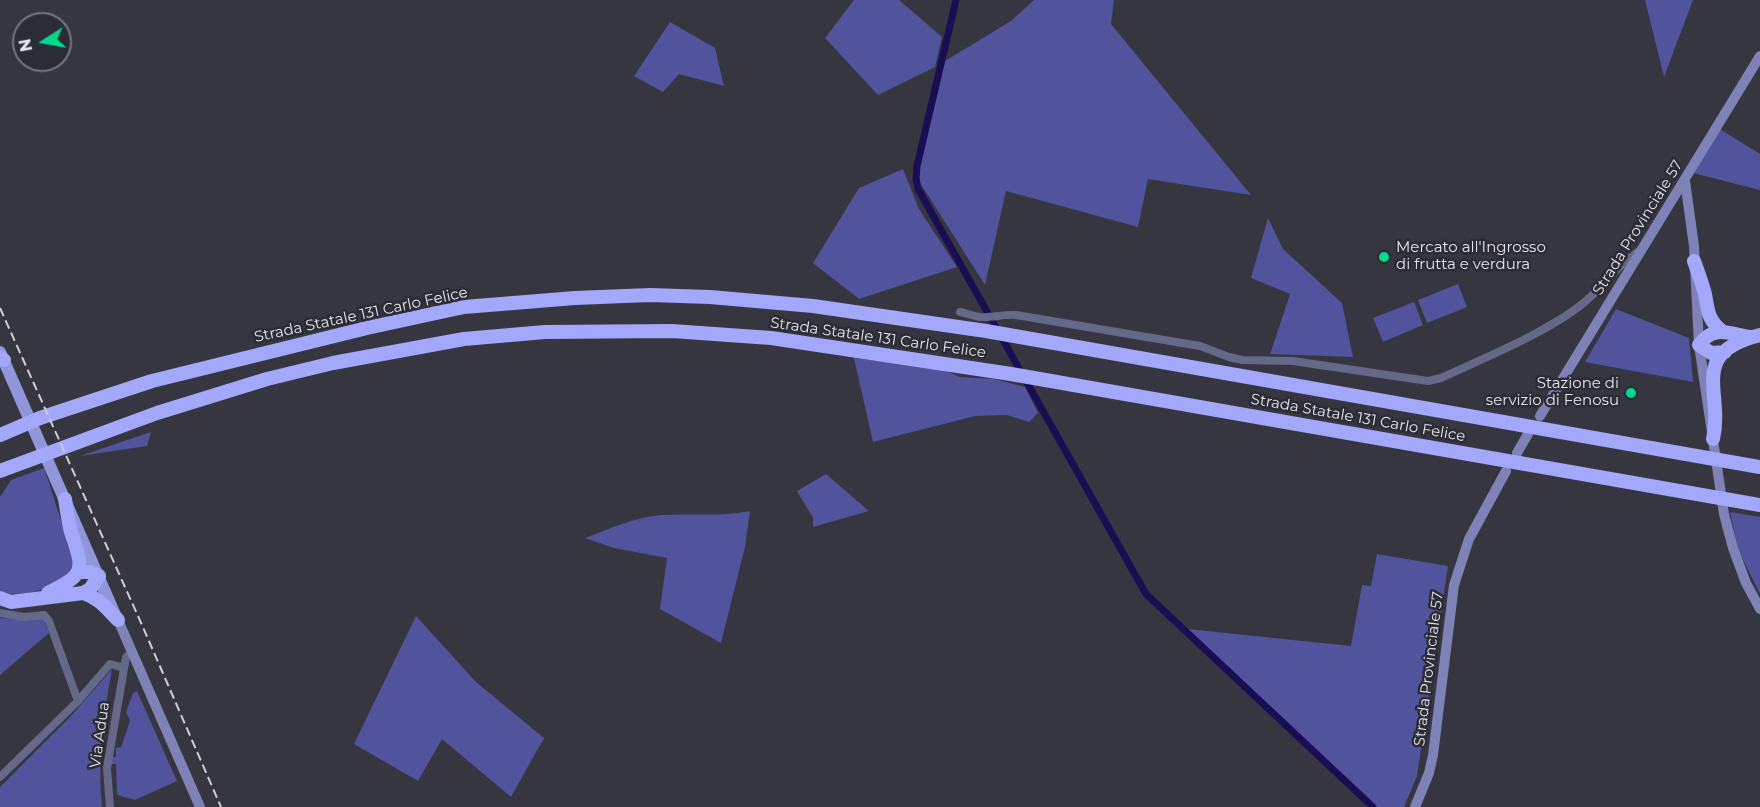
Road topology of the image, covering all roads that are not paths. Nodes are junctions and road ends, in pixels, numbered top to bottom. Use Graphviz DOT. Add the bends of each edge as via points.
graph roads {
  1 [pos="1760,56"];
  2 [pos="1685,181"];
  3 [pos="1643,249"];
  4 [pos="1694,261"];
  5 [pos="960,312"];
  6 [pos="1724,332"];
  7 [pos="1755,336"];
  8 [pos="1699,345"];
  9 [pos="1725,352"];
  10 [pos="1,356"];
  11 [pos="157,413"];
  12 [pos="1540,416"];
  13 [pos="40,418"];
  14 [pos="0,429"];
  15 [pos="0,435"];
  16 [pos="1528,435"];
  17 [pos="1713,439"];
  18 [pos="1517,453"];
  19 [pos="1757,465"];
  20 [pos="0,471"];
  21 [pos="1506,471"];
  22 [pos="0,478"];
  23 [pos="65,499"];
  24 [pos="1760,505"];
  25 [pos="78,573"];
  26 [pos="99,576"];
  27 [pos="83,593"];
  28 [pos="0,598"];
  29 [pos="35,600"];
  30 [pos="1760,609"];
  31 [pos="0,613"];
  32 [pos="118,620"];
  33 [pos="132,652"];
  34 [pos="124,668"];
  35 [pos="78,701"];
  36 [pos="0,777"];
  37 [pos="110,807"];
  38 [pos="200,807"];
  39 [pos="1415,807"];
  1 -- 2 [label="main road, Strada Provinciale 57"];
  2 -- 3 [label="main road, Strada Provinciale 57"];
  2 -- 4 [label="main road"];
  3 -- 5 [label="street" via="1568,314 1514,344 1428,381 1293,361 1242,360 1200,346 1016,315 980,317"];
  3 -- 12 [label="main road, Strada Provinciale 57"];
  4 -- 6 [label="highway" via="1707,312 1714,326"];
  4 -- 8 [label="main road"];
  6 -- 7 [label="highway"];
  6 -- 8 [label="highway" via="1710,333"];
  7 -- 9 [label="highway"];
  8 -- 9 [label="highway" via="1711,353"];
  8 -- 17 [label="main road"];
  9 -- 17 [label="highway" via="1713,371"];
  10 -- 23 [label="main road"];
  11 -- 20 [label="highway, Strada Statale 131 Carlo Felice"];
  11 -- 22 [label="highway" via="137,425"];
  11 -- 24 [label="highway, Strada Statale 131 Carlo Felice" via="333,363 464,339 545,332 672,331 771,338 1011,374"];
  13 -- 14 [label="highway"];
  13 -- 15 [label="highway, Strada Statale 131 Carlo Felice"];
  13 -- 19 [label="highway, Strada Statale 131 Carlo Felice" via="152,381 464,307 650,295 813,306 986,331"];
  16 -- 18 [label="main road"];
  17 -- 30 [label="main road" via="1733,548"];
  21 -- 39 [label="main road, Strada Provinciale 57" via="1469,539 1454,585 1433,755"];
  23 -- 25 [label="highway" via="80,553"];
  23 -- 26 [label="main road"];
  25 -- 26 [label="highway"];
  25 -- 29 [label="highway"];
  26 -- 27 [label="highway"];
  26 -- 32 [label="main road"];
  27 -- 29 [label="highway"];
  27 -- 32 [label="highway" via="93,596"];
  28 -- 29 [label="highway" via="11,602"];
  31 -- 35 [label="street" via="44,615"];
  32 -- 33 [label="main road"];
  33 -- 34 [label="street, Via Adua" via="126,657"];
  33 -- 38 [label="main road"];
  34 -- 35 [label="street" via="110,664"];
  34 -- 37 [label="street, Via Adua" via="107,768"];
  35 -- 36 [label="street"];
}
